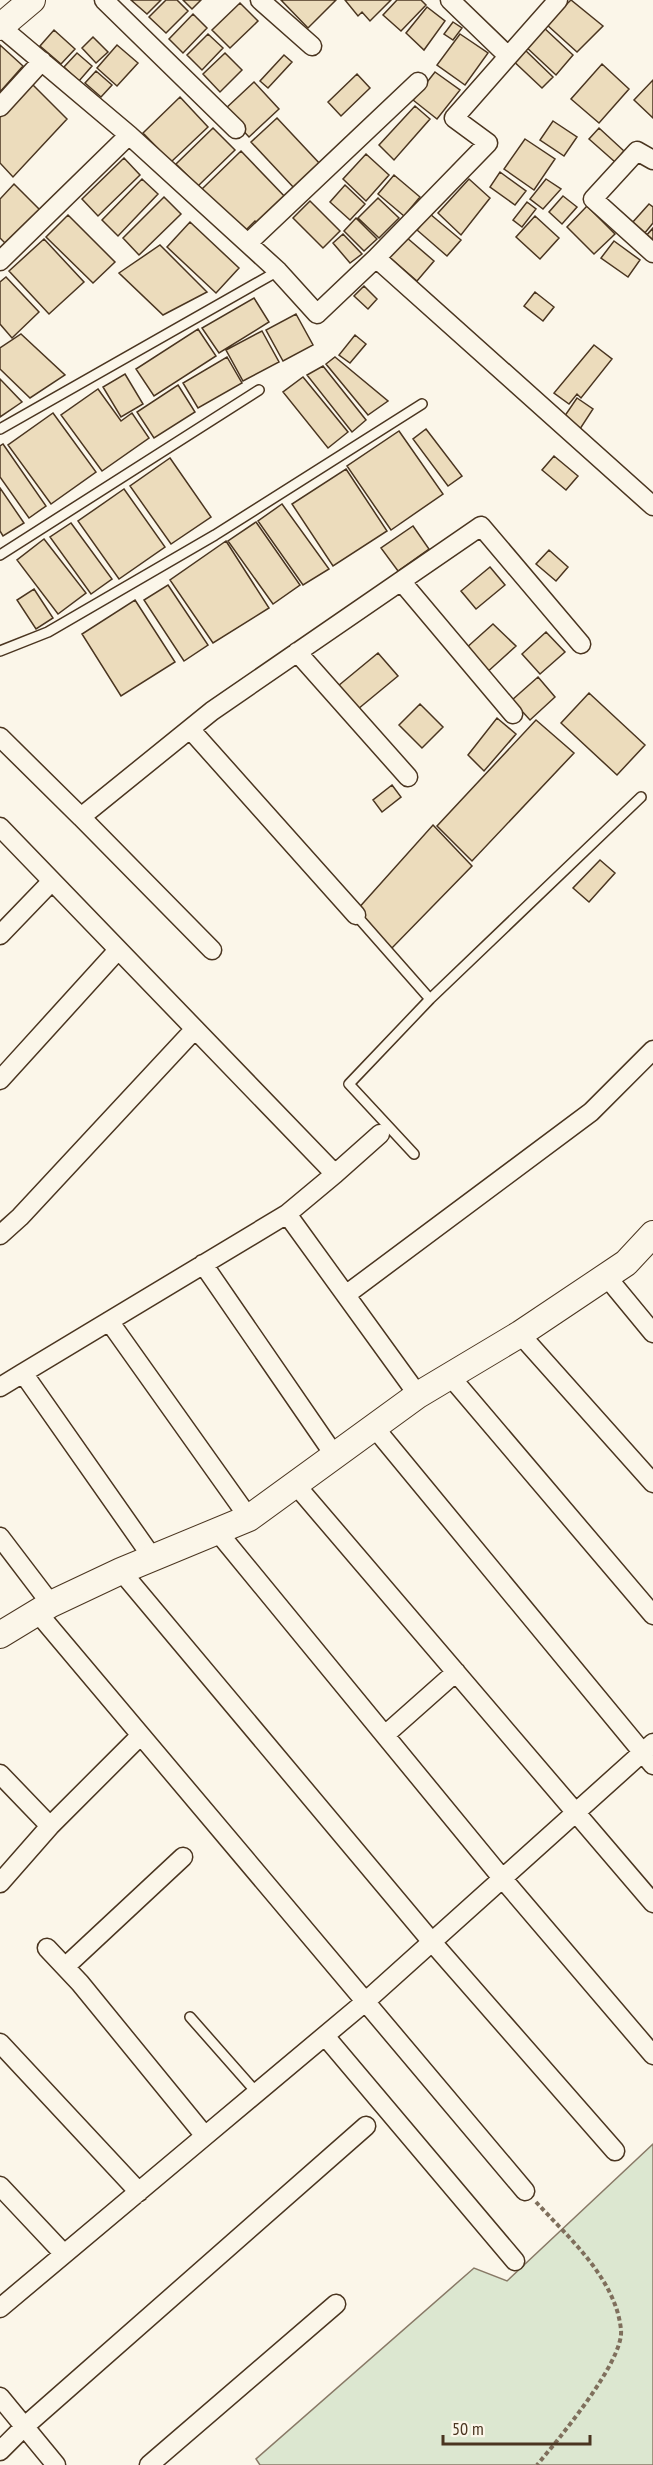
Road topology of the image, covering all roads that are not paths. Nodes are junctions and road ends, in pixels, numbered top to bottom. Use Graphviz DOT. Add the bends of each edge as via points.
graph roads {
  1 [pos="32,0"];
  2 [pos="104,0"];
  3 [pos="260,0"];
  4 [pos="450,0"];
  5 [pos="558,0"];
  6 [pos="1,27"];
  7 [pos="312,46"];
  8 [pos="507,56"];
  9 [pos="42,61"];
  10 [pos="418,82"];
  11 [pos="0,107"];
  12 [pos="236,129"];
  13 [pos="129,135"];
  14 [pos="653,160"];
  15 [pos="248,243"];
  16 [pos="653,254"];
  17 [pos="376,258"];
  18 [pos="0,261"];
  19 [pos="278,271"];
  20 [pos="259,390"];
  21 [pos="422,404"];
  22 [pos="0,429"];
  23 [pos="653,506"];
  24 [pos="0,555"];
  25 [pos="401,581"];
  26 [pos="581,644"];
  27 [pos="0,651"];
  28 [pos="297,652"];
  29 [pos="513,714"];
  30 [pos="190,729"];
  31 [pos="0,737"];
  32 [pos="408,777"];
  33 [pos="641,797"];
  34 [pos="81,817"];
  35 [pos="0,827"];
  36 [pos="52,881"];
  37 [pos="356,915"];
  38 [pos="0,935"];
  39 [pos="117,950"];
  40 [pos="212,950"];
  41 [pos="430,999"];
  42 [pos="194,1030"];
  43 [pos="653,1050"];
  44 [pos="0,1080"];
  45 [pos="383,1131"];
  46 [pos="414,1154"];
  47 [pos="335,1174"];
  48 [pos="288,1214"];
  49 [pos="653,1234"];
  50 [pos="0,1235"];
  51 [pos="203,1264"];
  52 [pos="606,1276"];
  53 [pos="347,1294"];
  54 [pos="109,1321"];
  55 [pos="653,1333"];
  56 [pos="520,1334"];
  57 [pos="23,1373"];
  58 [pos="450,1376"];
  59 [pos="0,1387"];
  60 [pos="418,1395"];
  61 [pos="374,1426"];
  62 [pos="334,1455"];
  63 [pos="653,1483"];
  64 [pos="295,1484"];
  65 [pos="249,1518"];
  66 [pos="217,1531"];
  67 [pos="0,1537"];
  68 [pos="152,1557"];
  69 [pos="121,1571"];
  70 [pos="44,1608"];
  71 [pos="653,1615"];
  72 [pos="0,1635"];
  73 [pos="456,1672"];
  74 [pos="385,1735"];
  75 [pos="140,1736"];
  76 [pos="649,1754"];
  77 [pos="0,1774"];
  78 [pos="575,1813"];
  79 [pos="50,1826"];
  80 [pos="183,1857"];
  81 [pos="502,1878"];
  82 [pos="0,1883"];
  83 [pos="653,1903"];
  84 [pos="432,1942"];
  85 [pos="47,1948"];
  86 [pos="65,1967"];
  87 [pos="365,2002"];
  88 [pos="190,2017"];
  89 [pos="325,2036"];
  90 [pos="0,2043"];
  91 [pos="653,2055"];
  92 [pos="257,2093"];
  93 [pos="366,2126"];
  94 [pos="205,2136"];
  95 [pos="615,2151"];
  96 [pos="0,2186"];
  97 [pos="525,2191"];
  98 [pos="139,2192"];
  99 [pos="64,2254"];
  100 [pos="515,2261"];
  101 [pos="336,2304"];
  102 [pos="0,2308"];
  103 [pos="0,2397"];
  104 [pos="24,2427"];
  105 [pos="0,2451"];
  106 [pos="56,2465"];
  107 [pos="148,2465"];
  1 -- 6 [label="street"];
  2 -- 12 [label="street"];
  3 -- 7 [label="street"];
  4 -- 8 [label="street"];
  5 -- 8 [label="street"];
  6 -- 9 [label="street"];
  8 -- 17 [label="street" via="454,118 489,143"];
  9 -- 11 [label="street"];
  9 -- 13 [label="street"];
  10 -- 15 [label="street"];
  13 -- 15 [label="street"];
  13 -- 18 [label="street"];
  14 -- 16 [label="street" via="638,151 593,199"];
  15 -- 19 [label="street"];
  17 -- 19 [label="street" via="317,314"];
  17 -- 23 [label="street"];
  19 -- 22 [label="lane"];
  20 -- 24 [label="lane"];
  21 -- 27 [label="lane" via="215,535 48,632"];
  25 -- 26 [label="street" via="481,526"];
  25 -- 28 [label="street"];
  25 -- 29 [label="street"];
  28 -- 30 [label="street"];
  28 -- 32 [label="street"];
  30 -- 34 [label="street"];
  30 -- 37 [label="street"];
  31 -- 34 [label="street"];
  33 -- 41 [label="lane"];
  34 -- 40 [label="street"];
  35 -- 36 [label="street"];
  36 -- 38 [label="street"];
  36 -- 39 [label="street"];
  37 -- 41 [label="lane"];
  39 -- 42 [label="street"];
  39 -- 44 [label="street"];
  41 -- 45 [label="lane" via="348,1084"];
  42 -- 47 [label="street"];
  42 -- 50 [label="street"];
  43 -- 53 [label="street" via="591,1112"];
  45 -- 46 [label="lane"];
  45 -- 47 [label="street"];
  47 -- 48 [label="street"];
  48 -- 51 [label="street"];
  48 -- 53 [label="street"];
  49 -- 52 [label="street" via="627,1263"];
  51 -- 54 [label="street"];
  51 -- 62 [label="street"];
  52 -- 55 [label="street"];
  52 -- 56 [label="street"];
  53 -- 60 [label="street"];
  54 -- 57 [label="street"];
  54 -- 65 [label="street"];
  56 -- 58 [label="street"];
  56 -- 63 [label="street"];
  57 -- 59 [label="street"];
  57 -- 68 [label="street"];
  58 -- 60 [label="street"];
  58 -- 71 [label="street"];
  60 -- 61 [label="street"];
  61 -- 62 [label="street"];
  61 -- 76 [label="street"];
  62 -- 64 [label="street"];
  64 -- 65 [label="street"];
  64 -- 73 [label="street"];
  65 -- 66 [label="street"];
  66 -- 68 [label="street"];
  66 -- 74 [label="street"];
  67 -- 70 [label="street"];
  68 -- 69 [label="street"];
  69 -- 70 [label="street"];
  69 -- 84 [label="street"];
  70 -- 72 [label="street"];
  70 -- 75 [label="street"];
  73 -- 74 [label="street"];
  73 -- 78 [label="street"];
  74 -- 81 [label="street"];
  75 -- 79 [label="street"];
  75 -- 87 [label="street"];
  76 -- 78 [label="street"];
  77 -- 79 [label="street"];
  78 -- 81 [label="street"];
  78 -- 83 [label="street"];
  79 -- 82 [label="street"];
  80 -- 86 [label="street"];
  81 -- 84 [label="street"];
  81 -- 91 [label="street"];
  84 -- 87 [label="street"];
  84 -- 95 [label="street"];
  85 -- 86 [label="street"];
  86 -- 94 [label="street"];
  87 -- 89 [label="street"];
  87 -- 97 [label="street"];
  88 -- 92 [label="lane"];
  89 -- 92 [label="street"];
  89 -- 100 [label="street"];
  90 -- 98 [label="street"];
  92 -- 94 [label="street"];
  93 -- 104 [label="street"];
  94 -- 98 [label="street"];
  96 -- 99 [label="street"];
  98 -- 99 [label="street"];
  99 -- 102 [label="street"];
  101 -- 107 [label="street"];
  103 -- 104 [label="street"];
  104 -- 105 [label="street"];
  104 -- 106 [label="street"];
}
